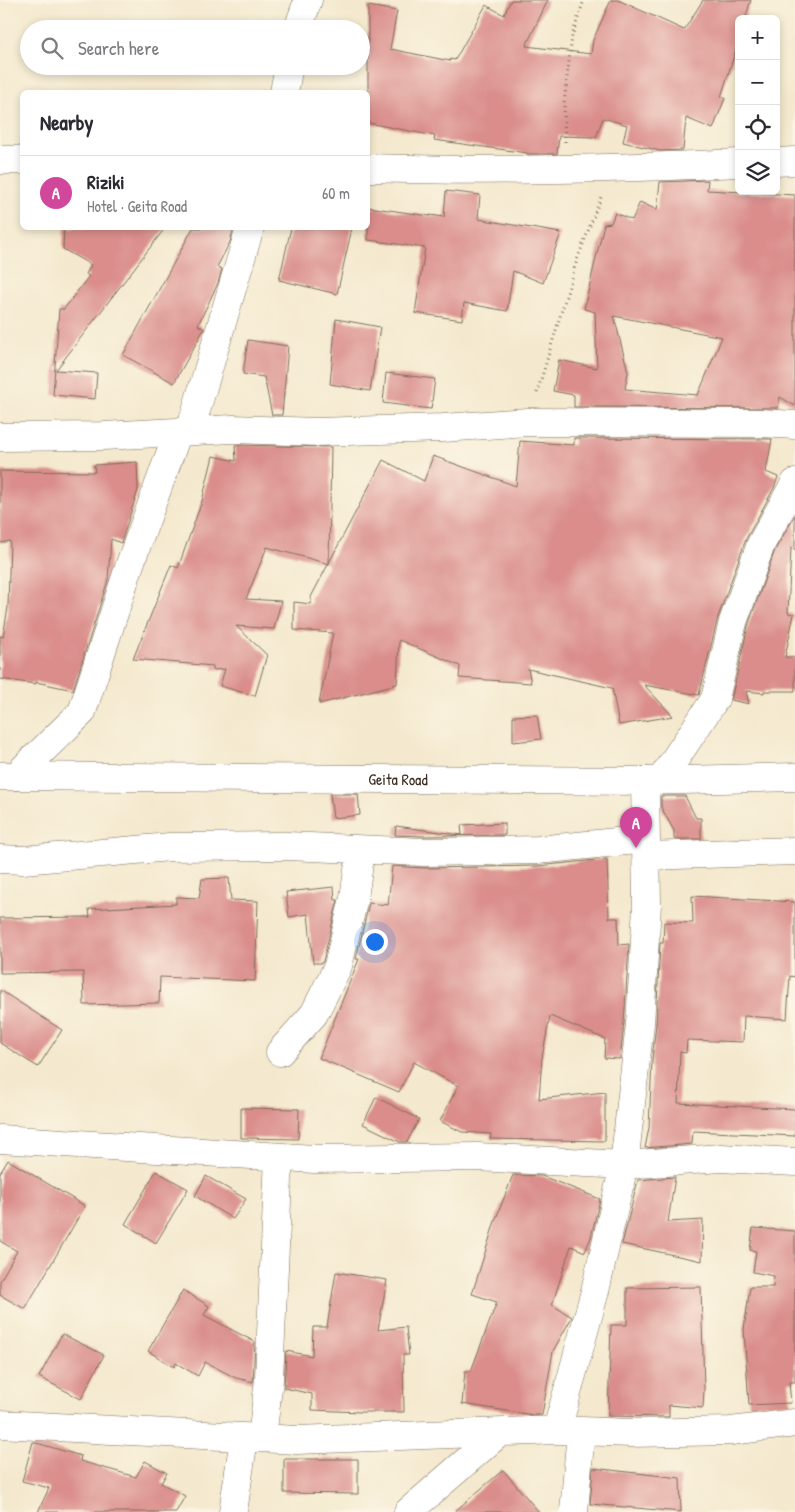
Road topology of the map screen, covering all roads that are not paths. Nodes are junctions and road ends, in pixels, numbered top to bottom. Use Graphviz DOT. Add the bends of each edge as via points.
graph roads {
  1 [pos="308,0"];
  2 [pos="301,20"];
  3 [pos="287,75"];
  4 [pos="284,90"];
  5 [pos="0,160"];
  6 [pos="20,160"];
  7 [pos="795,161"];
  8 [pos="780,162"];
  9 [pos="735,163"];
  10 [pos="370,168"];
  11 [pos="249,230"];
  12 [pos="795,425"];
  13 [pos="184,432"];
  14 [pos="0,437"];
  15 [pos="795,483"];
  16 [pos="8,776"];
  17 [pos="795,777"];
  18 [pos="653,781"];
  19 [pos="646,848"];
  20 [pos="360,850"];
  21 [pos="795,851"];
  22 [pos="0,859"];
  23 [pos="280,1052"];
  24 [pos="0,1139"];
  25 [pos="279,1156"];
  26 [pos="795,1162"];
  27 [pos="624,1165"];
  28 [pos="795,1423"];
  29 [pos="0,1424"];
  30 [pos="569,1430"];
  31 [pos="499,1433"];
  32 [pos="253,1438"];
  33 [pos="233,1512"];
  34 [pos="408,1512"];
  35 [pos="574,1512"];
  1 -- 2 [label="main road"];
  3 -- 4 [label="main road"];
  5 -- 6 [label="main road"];
  7 -- 8 [label="main road"];
  9 -- 10 [label="main road" via="565,170"];
  11 -- 13 [label="main road"];
  12 -- 13 [label="main road" via="528,422 317,432 232,429"];
  13 -- 14 [label="main road"];
  13 -- 16 [label="main road" via="130,564 82,712"];
  15 -- 18 [label="main road" via="761,544 733,622 715,699"];
  16 -- 18 [label="main road, Geita Road"];
  17 -- 18 [label="main road, Geita Road"];
  18 -- 19 [label="main road"];
  19 -- 20 [label="main road"];
  19 -- 21 [label="main road"];
  19 -- 27 [label="main road" via="648,905 640,1024"];
  20 -- 22 [label="main road" via="287,846 170,847 23,860"];
  20 -- 23 [label="main road" via="354,898 338,966 314,1014"];
  24 -- 25 [label="main road"];
  25 -- 27 [label="main road" via="477,1157"];
  25 -- 32 [label="main road" via="269,1379"];
  26 -- 27 [label="main road" via="721,1158"];
  27 -- 30 [label="main road" via="595,1291"];
  28 -- 30 [label="main road" via="732,1431 631,1433"];
  29 -- 32 [label="main road"];
  30 -- 31 [label="main road"];
  30 -- 35 [label="main road"];
  31 -- 32 [label="main road" via="297,1440"];
  31 -- 34 [label="main road"];
  32 -- 33 [label="main road"];
}
